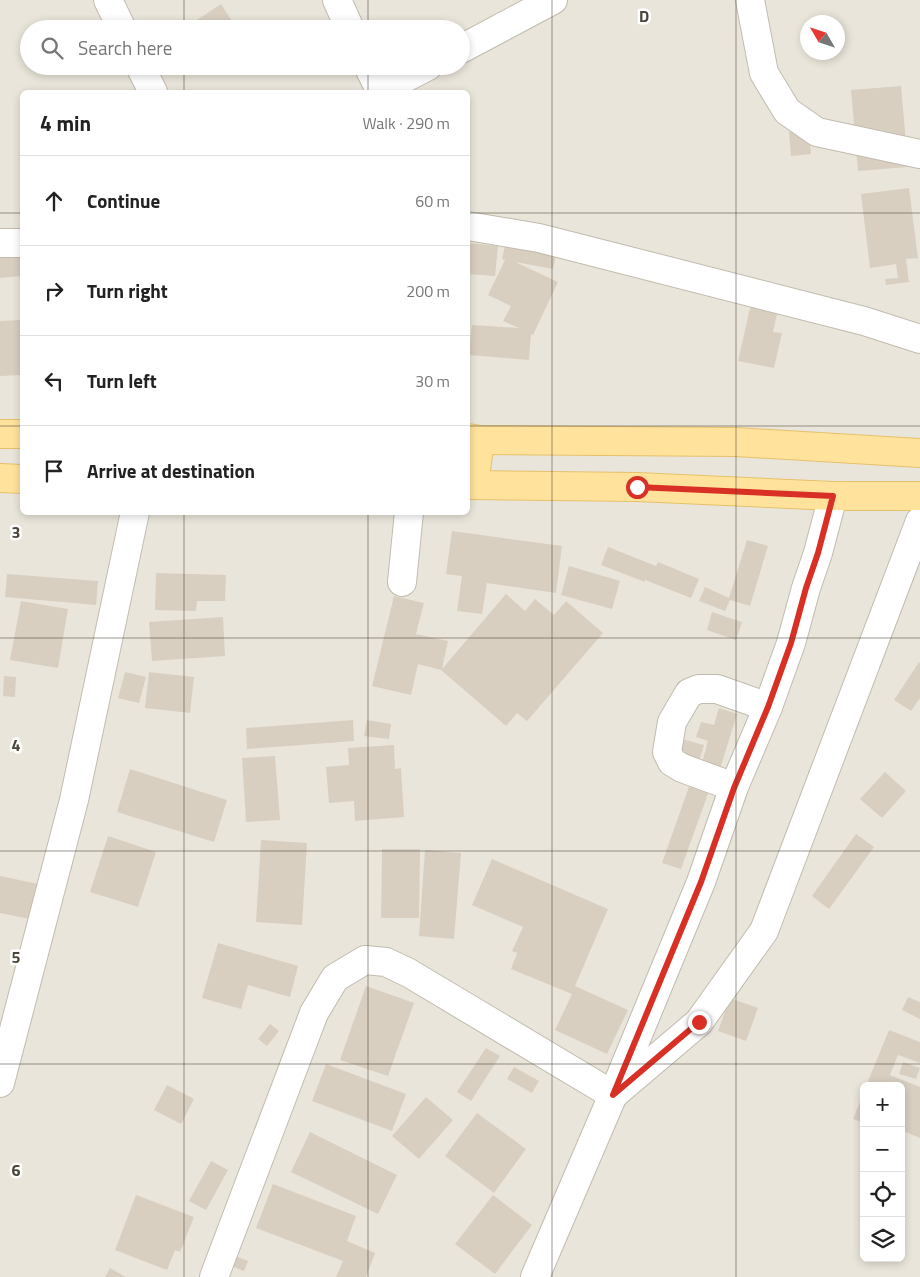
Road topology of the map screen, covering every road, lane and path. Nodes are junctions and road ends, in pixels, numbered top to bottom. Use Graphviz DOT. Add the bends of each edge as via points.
graph roads {
  1 [pos="108,0"];
  2 [pos="337,0"];
  3 [pos="553,0"];
  4 [pos="750,0"];
  5 [pos="118,20"];
  6 [pos="346,20"];
  7 [pos="470,44"];
  8 [pos="144,75"];
  9 [pos="372,75"];
  10 [pos="411,75"];
  11 [pos="152,90"];
  12 [pos="379,90"];
  13 [pos="384,90"];
  14 [pos="920,154"];
  15 [pos="470,226"];
  16 [pos="20,242"];
  17 [pos="0,243"];
  18 [pos="920,339"];
  19 [pos="0,434"];
  20 [pos="20,434"];
  21 [pos="474,439"];
  22 [pos="920,453"];
  23 [pos="0,478"];
  24 [pos="20,479"];
  25 [pos="471,485"];
  26 [pos="833,496"];
  27 [pos="920,496"];
  28 [pos="133,515"];
  29 [pos="409,515"];
  30 [pos="920,520"];
  31 [pos="402,582"];
  32 [pos="768,707"];
  33 [pos="734,788"];
  34 [pos="0,1083"];
  35 [pos="613,1095"];
  36 [pos="214,1277"];
  37 [pos="535,1277"];
  1 -- 5 [label="street"];
  2 -- 6 [label="street"];
  3 -- 7 [label="street"];
  4 -- 14 [label="street" via="764,73 787,111 817,132"];
  8 -- 11 [label="street"];
  9 -- 12 [label="street"];
  10 -- 13 [label="street"];
  15 -- 18 [label="street" via="539,238 864,321"];
  16 -- 17 [label="street"];
  19 -- 20 [label="main road"];
  21 -- 22 [label="main road" via="736,442"];
  21 -- 25 [label="main road"];
  23 -- 24 [label="main road"];
  25 -- 26 [label="main road" via="637,487"];
  26 -- 27 [label="main road"];
  26 -- 32 [label="street" via="791,643"];
  28 -- 34 [label="street" via="74,800"];
  29 -- 31 [label="street"];
  30 -- 35 [label="street" via="764,931 699,1022"];
  32 -- 33 [label="street"];
  32 -- 33 [label="street" via="717,689 699,689 690,693 672,722 667,752 672,762"];
  33 -- 35 [label="street" via="701,882"];
  35 -- 36 [label="street" via="410,973 386,962 365,960 335,978 314,1013"];
  35 -- 37 [label="street"];
}
